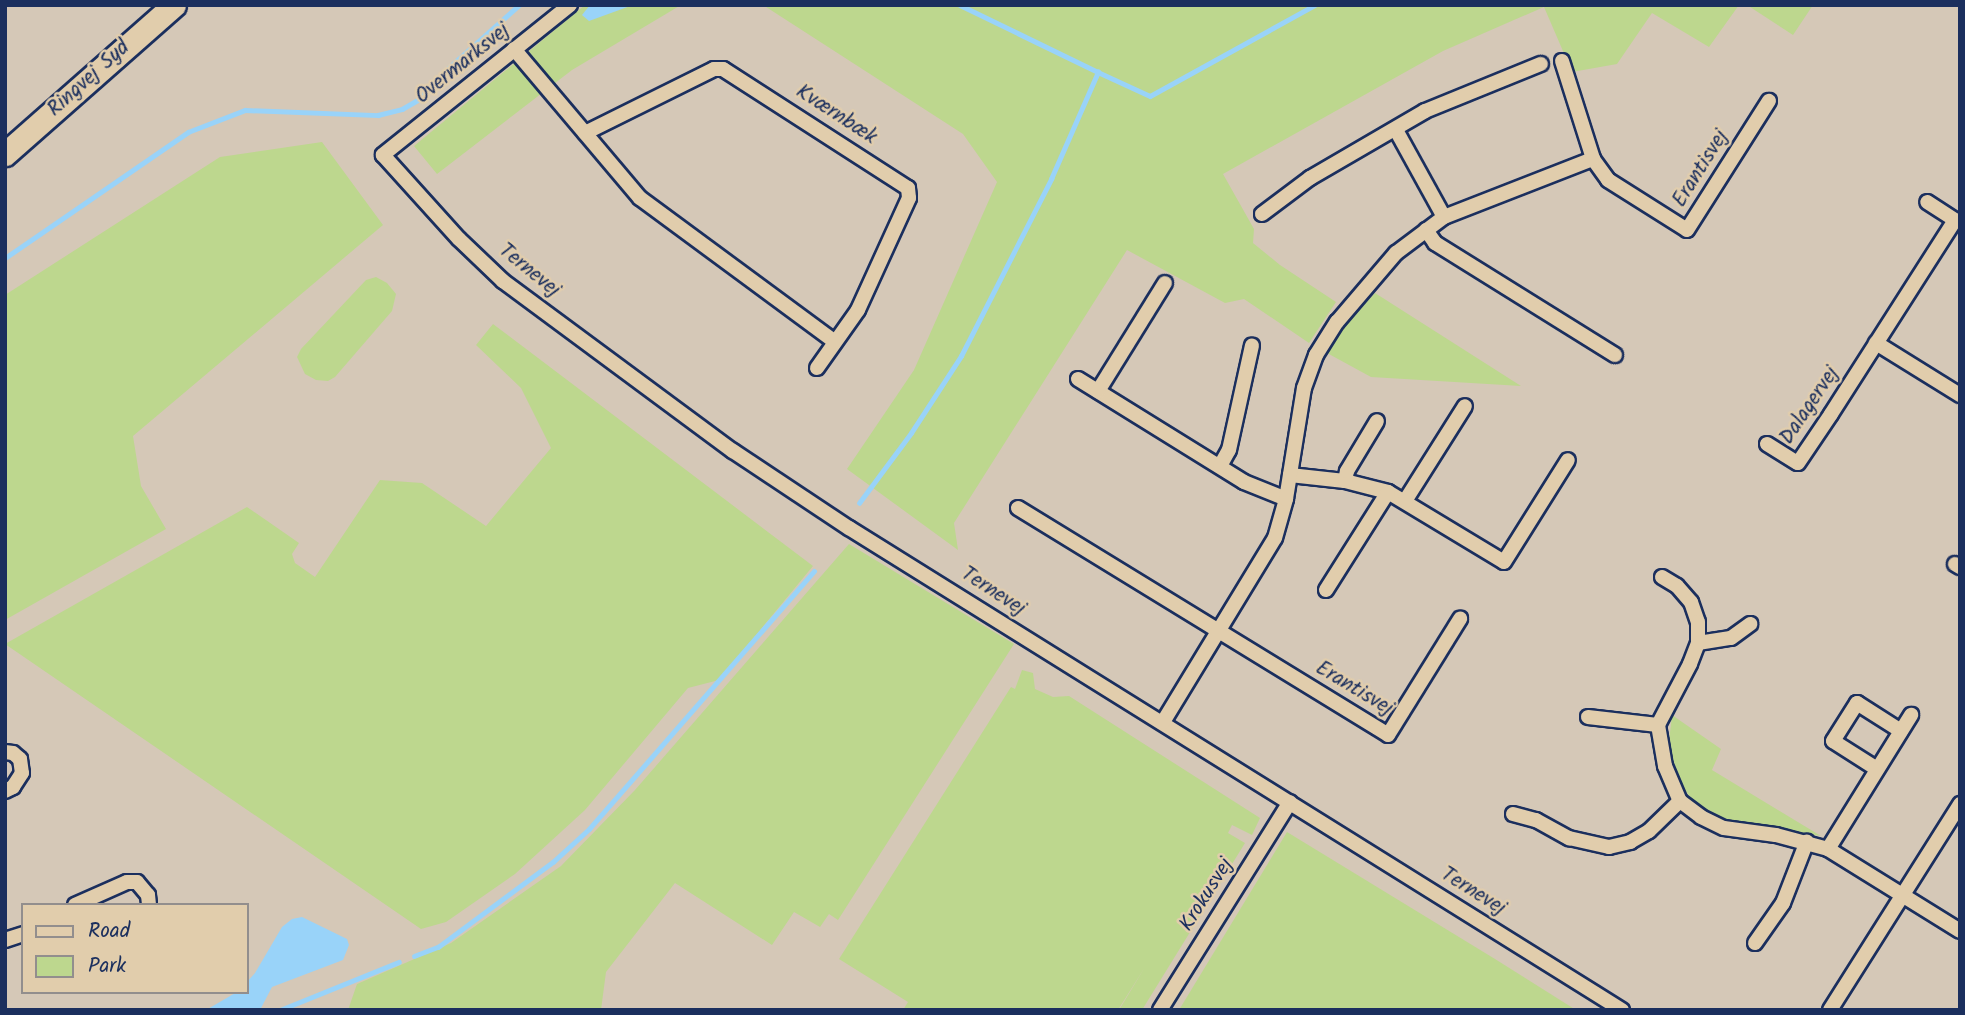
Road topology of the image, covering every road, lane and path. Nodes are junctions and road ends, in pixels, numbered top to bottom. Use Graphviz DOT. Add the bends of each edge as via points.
graph roads {
  1 [pos="174,5"];
  2 [pos="570,5"];
  3 [pos="514,49"];
  4 [pos="1562,61"];
  5 [pos="1541,64"];
  6 [pos="1769,101"];
  7 [pos="1396,130"];
  8 [pos="585,133"];
  9 [pos="5,154"];
  10 [pos="383,155"];
  11 [pos="1593,159"];
  12 [pos="1927,202"];
  13 [pos="1262,214"];
  14 [pos="1444,217"];
  15 [pos="1426,230"];
  16 [pos="1166,283"];
  17 [pos="835,342"];
  18 [pos="1876,343"];
  19 [pos="1252,345"];
  20 [pos="1615,355"];
  21 [pos="817,368"];
  22 [pos="1078,379"];
  23 [pos="1098,391"];
  24 [pos="1960,395"];
  25 [pos="1465,407"];
  26 [pos="1377,421"];
  27 [pos="1767,444"];
  28 [pos="1569,460"];
  29 [pos="1220,466"];
  30 [pos="1290,475"];
  31 [pos="1345,481"];
  32 [pos="1388,492"];
  33 [pos="1286,499"];
  34 [pos="1405,501"];
  35 [pos="1018,508"];
  36 [pos="1662,577"];
  37 [pos="1326,590"];
  38 [pos="1460,619"];
  39 [pos="1750,624"];
  40 [pos="1218,630"];
  41 [pos="1698,643"];
  42 [pos="1911,715"];
  43 [pos="1588,717"];
  44 [pos="1163,722"];
  45 [pos="1658,725"];
  46 [pos="1901,731"];
  47 [pos="5,752"];
  48 [pos="1877,769"];
  49 [pos="5,791"];
  50 [pos="1680,801"];
  51 [pos="1290,802"];
  52 [pos="1960,804"];
  53 [pos="1513,814"];
  54 [pos="1807,841"];
  55 [pos="1828,849"];
  56 [pos="1902,896"];
  57 [pos="80,903"];
  58 [pos="149,903"];
  59 [pos="1960,931"];
  60 [pos="1755,943"];
  61 [pos="1160,1010"];
  62 [pos="1622,1010"];
  63 [pos="1830,1010"];
  1 -- 9 [label="highway, Ringvej Syd"];
  2 -- 3 [label="street, Overmarksvej"];
  3 -- 8 [label="street"];
  3 -- 10 [label="street, Overmarksvej"];
  4 -- 11 [label="street, Erantisvej"];
  5 -- 7 [label="street" via="1456,96"];
  6 -- 11 [label="street, Erantisvej" via="1687,230 1615,187"];
  7 -- 13 [label="street" via="1310,178"];
  7 -- 14 [label="street"];
  8 -- 17 [label="street" via="640,198"];
  8 -- 17 [label="street, Kværnbæk" via="723,68 905,185 909,198 858,310"];
  10 -- 44 [label="street, Ternevej" via="503,281 733,451"];
  11 -- 14 [label="street"];
  12 -- 18 [label="street, Dalagervej" via="1955,220"];
  14 -- 15 [label="street"];
  15 -- 20 [label="street" via="1435,243"];
  15 -- 30 [label="street" via="1396,253 1336,322 1316,355 1304,388"];
  16 -- 23 [label="street"];
  17 -- 21 [label="street, Kværnbæk"];
  18 -- 24 [label="street"];
  18 -- 27 [label="street, Dalagervej" via="1798,463"];
  19 -- 29 [label="street" via="1229,450"];
  22 -- 23 [label="street"];
  23 -- 29 [label="street"];
  25 -- 34 [label="street"];
  26 -- 31 [label="street"];
  28 -- 34 [label="street" via="1504,562"];
  29 -- 33 [label="street" via="1270,495"];
  30 -- 31 [label="street"];
  30 -- 33 [label="street"];
  31 -- 32 [label="street"];
  32 -- 34 [label="street"];
  32 -- 37 [label="street"];
  33 -- 40 [label="street" via="1275,538"];
  35 -- 40 [label="street, Erantisvej"];
  36 -- 41 [label="street" via="1691,602 1698,622"];
  38 -- 40 [label="street, Erantisvej" via="1388,735"];
  39 -- 41 [label="street" via="1731,638"];
  40 -- 44 [label="street"];
  41 -- 45 [label="street"];
  42 -- 46 [label="street"];
  43 -- 45 [label="street"];
  44 -- 51 [label="street, Ternevej"];
  45 -- 50 [label="street" via="1665,766"];
  46 -- 48 [label="street"];
  46 -- 48 [label="street" via="1857,704 1833,741"];
  47 -- 49 [label="street" via="20,759 22,773"];
  48 -- 55 [label="street"];
  50 -- 53 [label="street" via="1649,831 1609,847 1569,838 1536,820"];
  50 -- 54 [label="street" via="1724,828"];
  51 -- 61 [label="street, Krokusvej"];
  51 -- 62 [label="street, Ternevej"];
  52 -- 56 [label="street"];
  54 -- 55 [label="street"];
  54 -- 60 [label="street" via="1783,904"];
  55 -- 56 [label="street"];
  56 -- 59 [label="street"];
  56 -- 63 [label="street"];
  57 -- 58 [label="street" via="137,882"];
}
